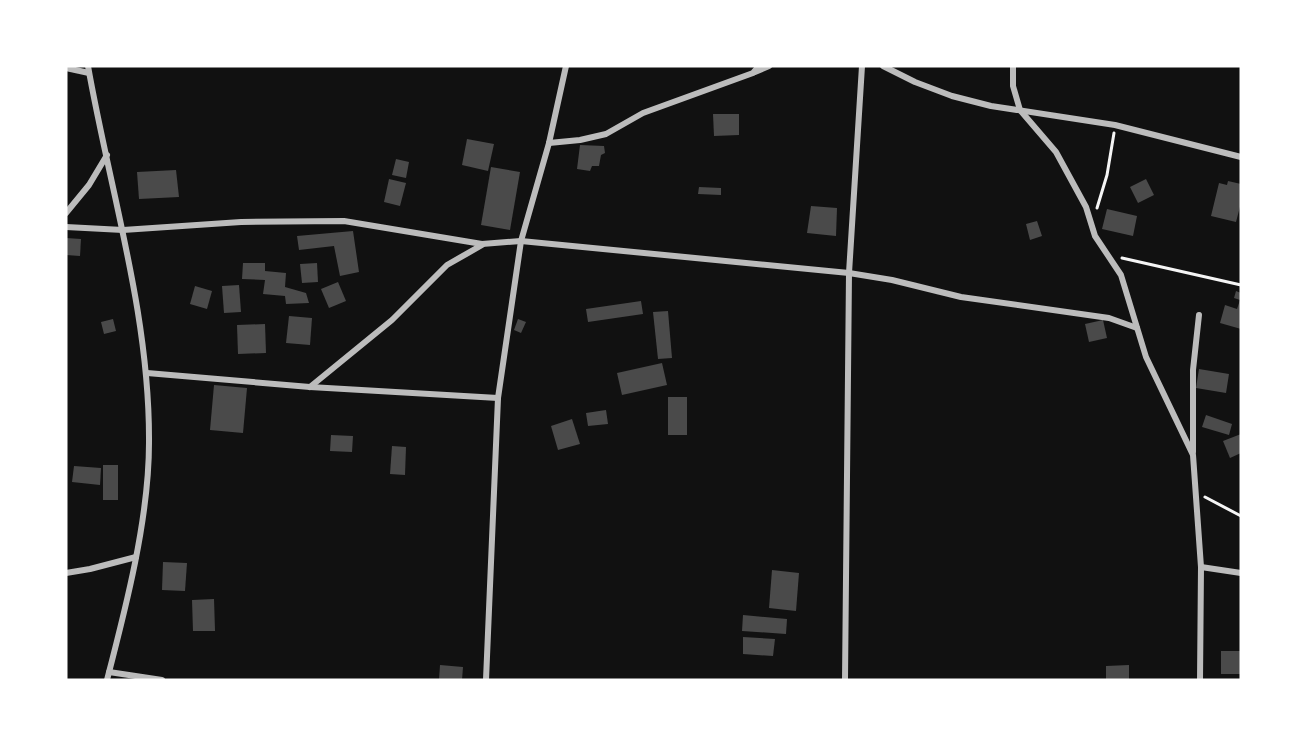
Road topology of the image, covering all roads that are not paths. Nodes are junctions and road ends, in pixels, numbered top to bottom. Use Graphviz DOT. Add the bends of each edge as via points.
graph roads {
  1 [pos="566,66"];
  2 [pos="759,66"];
  3 [pos="769,66"];
  4 [pos="862,66"];
  5 [pos="883,66"];
  6 [pos="1013,66"];
  7 [pos="66,68"];
  8 [pos="88,69"];
  9 [pos="753,73"];
  10 [pos="1020,110"];
  11 [pos="549,143"];
  12 [pos="107,155"];
  13 [pos="1241,157"];
  14 [pos="66,213"];
  15 [pos="66,227"];
  16 [pos="123,230"];
  17 [pos="521,241"];
  18 [pos="482,244"];
  19 [pos="849,273"];
  20 [pos="1199,315"];
  21 [pos="1137,328"];
  22 [pos="147,373"];
  23 [pos="310,387"];
  24 [pos="498,398"];
  25 [pos="1193,455"];
  26 [pos="135,556"];
  27 [pos="1201,567"];
  28 [pos="66,573"];
  29 [pos="1241,573"];
  30 [pos="109,672"];
  31 [pos="107,680"];
  32 [pos="162,680"];
  33 [pos="486,680"];
  34 [pos="845,680"];
  35 [pos="1200,680"];
  1 -- 11 [label="street"];
  2 -- 9 [label="street"];
  3 -- 9 [label="street"];
  4 -- 19 [label="street"];
  5 -- 10 [label="street" via="952,96"];
  6 -- 10 [label="street" via="1012,86"];
  7 -- 8 [label="street"];
  8 -- 12 [label="street"];
  9 -- 11 [label="street" via="643,113 606,134"];
  10 -- 13 [label="street" via="1115,125"];
  10 -- 21 [label="street" via="1056,152 1086,207 1095,236 1121,276"];
  11 -- 17 [label="street"];
  12 -- 14 [label="street" via="89,186"];
  12 -- 16 [label="street"];
  15 -- 16 [label="street"];
  16 -- 18 [label="street" via="241,222 344,221"];
  16 -- 22 [label="street"];
  17 -- 18 [label="street"];
  17 -- 19 [label="street"];
  17 -- 24 [label="street"];
  18 -- 23 [label="street" via="447,265 392,320"];
  19 -- 21 [label="street" via="961,297 1109,318"];
  19 -- 34 [label="street"];
  20 -- 25 [label="street" via="1193,370"];
  21 -- 25 [label="street" via="1146,357"];
  22 -- 23 [label="street"];
  22 -- 26 [label="street" via="149,445"];
  23 -- 24 [label="street"];
  24 -- 33 [label="street"];
  25 -- 27 [label="street"];
  26 -- 28 [label="street"];
  26 -- 30 [label="street"];
  27 -- 29 [label="street"];
  27 -- 35 [label="street"];
  30 -- 31 [label="street"];
  30 -- 32 [label="street"];
}
